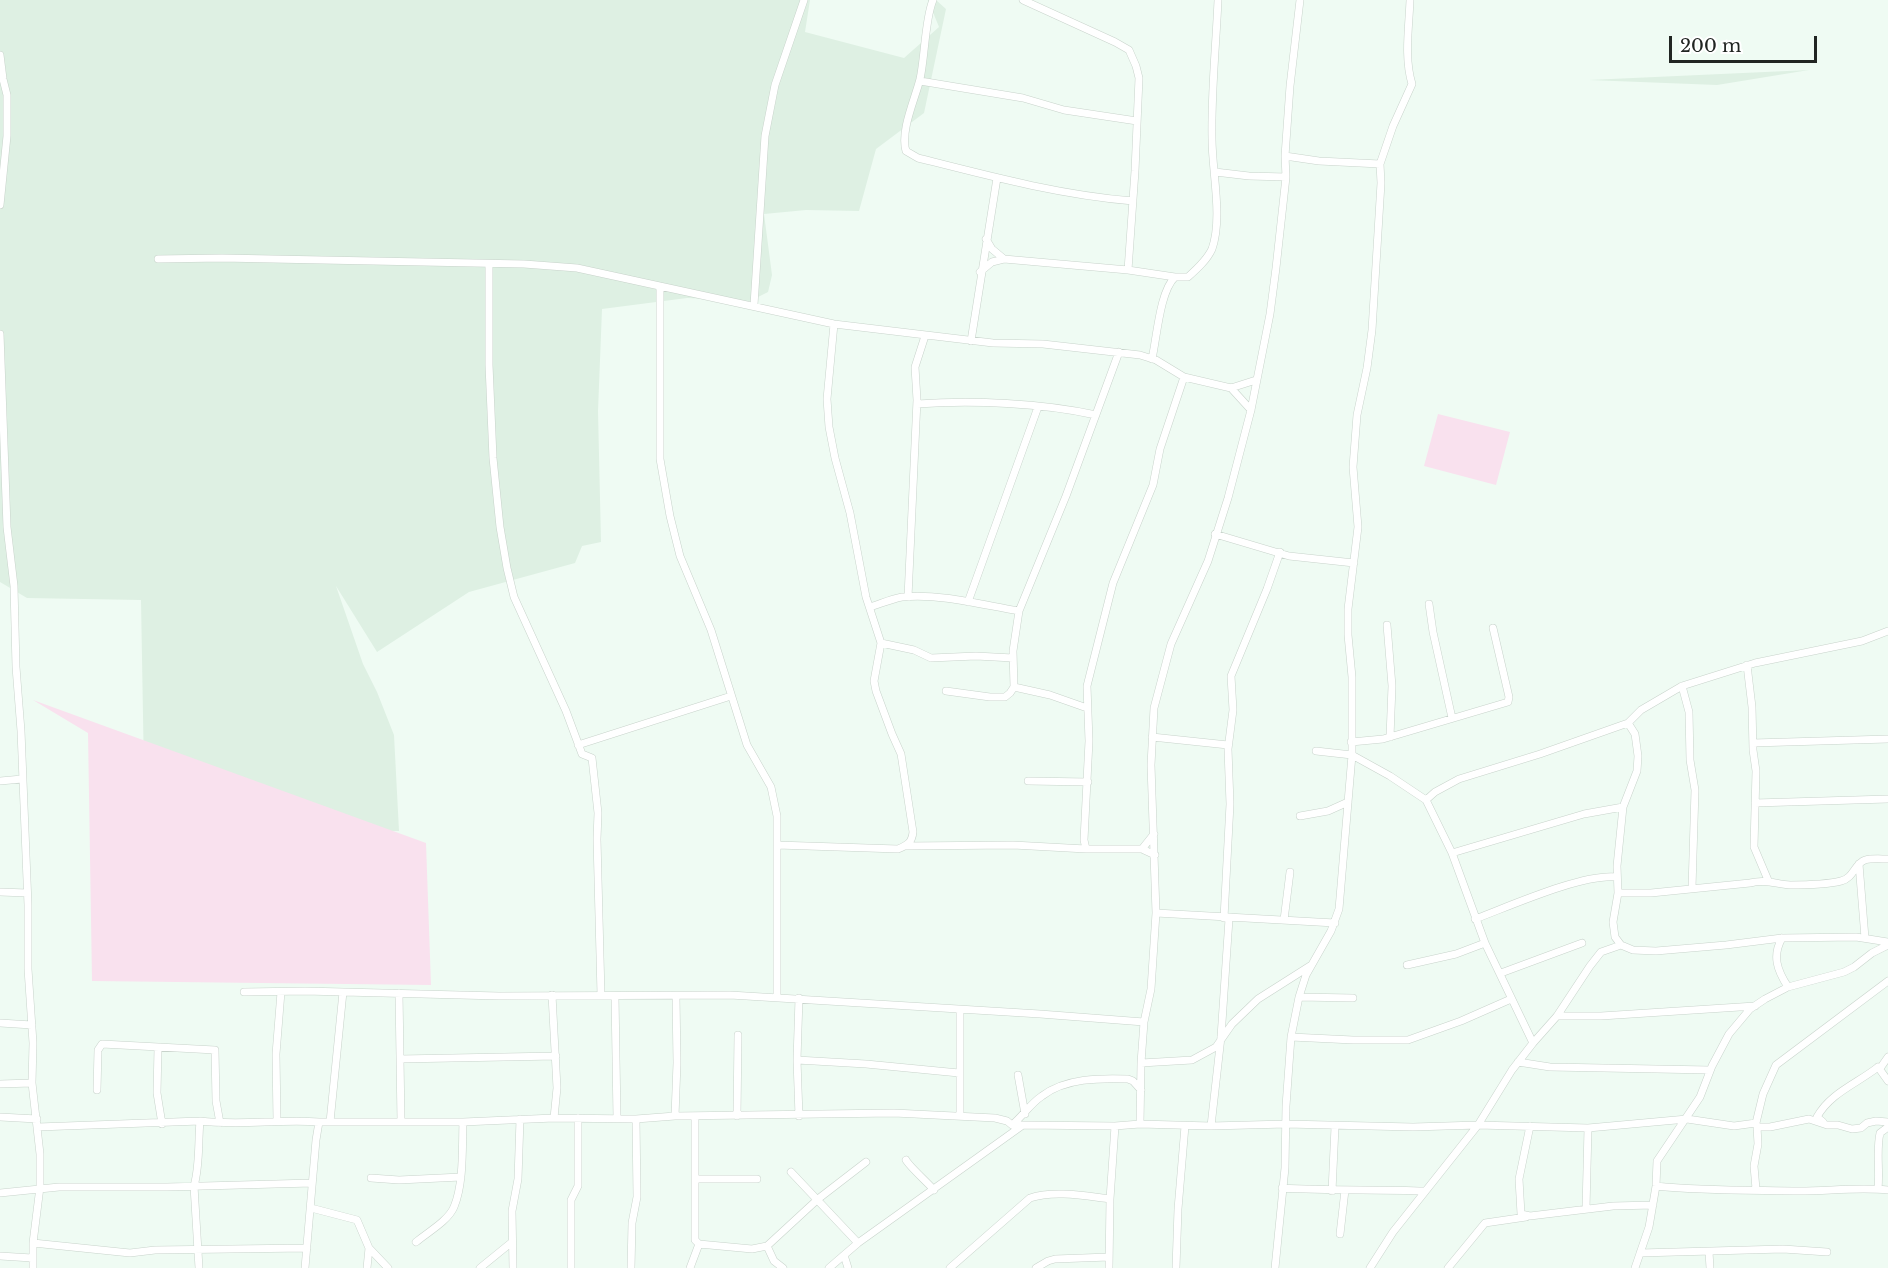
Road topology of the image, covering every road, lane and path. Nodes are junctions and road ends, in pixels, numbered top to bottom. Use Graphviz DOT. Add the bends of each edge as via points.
graph roads {
  1 [pos="804,0"];
  2 [pos="933,0"];
  3 [pos="1023,0"];
  4 [pos="1218,0"];
  5 [pos="1300,0"];
  6 [pos="1410,0"];
  7 [pos="0,55"];
  8 [pos="1,79"];
  9 [pos="920,81"];
  10 [pos="1137,121"];
  11 [pos="1285,156"];
  12 [pos="1380,164"];
  13 [pos="1215,172"];
  14 [pos="1286,177"];
  15 [pos="997,178"];
  16 [pos="1133,201"];
  17 [pos="0,205"];
  18 [pos="986,239"];
  19 [pos="158,259"];
  20 [pos="1004,259"];
  21 [pos="489,264"];
  22 [pos="1128,270"];
  23 [pos="980,272"];
  24 [pos="1175,276"];
  25 [pos="660,286"];
  26 [pos="754,305"];
  27 [pos="834,324"];
  28 [pos="0,334"];
  29 [pos="925,336"];
  30 [pos="971,340"];
  31 [pos="0,352"];
  32 [pos="1119,352"];
  33 [pos="1152,359"];
  34 [pos="1184,377"];
  35 [pos="1256,380"];
  36 [pos="1231,388"];
  37 [pos="917,404"];
  38 [pos="1038,407"];
  39 [pos="1251,410"];
  40 [pos="1096,415"];
  41 [pos="1215,534"];
  42 [pos="1280,552"];
  43 [pos="1354,563"];
  44 [pos="908,597"];
  45 [pos="968,602"];
  46 [pos="1429,604"];
  47 [pos="870,608"];
  48 [pos="1019,611"];
  49 [pos="1387,625"];
  50 [pos="1493,628"];
  51 [pos="1888,630"];
  52 [pos="881,643"];
  53 [pos="1013,658"];
  54 [pos="1747,665"];
  55 [pos="1682,686"];
  56 [pos="1014,687"];
  57 [pos="946,691"];
  58 [pos="731,696"];
  59 [pos="1088,708"];
  60 [pos="1452,718"];
  61 [pos="1629,723"];
  62 [pos="1152,737"];
  63 [pos="1390,737"];
  64 [pos="1888,739"];
  65 [pos="1352,742"];
  66 [pos="1753,743"];
  67 [pos="578,745"];
  68 [pos="1228,745"];
  69 [pos="1316,751"];
  70 [pos="1352,755"];
  71 [pos="22,779"];
  72 [pos="0,781"];
  73 [pos="1028,781"];
  74 [pos="1088,782"];
  75 [pos="1888,799"];
  76 [pos="1426,800"];
  77 [pos="1348,802"];
  78 [pos="1755,803"];
  79 [pos="1623,807"];
  80 [pos="1300,816"];
  81 [pos="1154,834"];
  82 [pos="777,845"];
  83 [pos="906,846"];
  84 [pos="1086,849"];
  85 [pos="1142,849"];
  86 [pos="1452,853"];
  87 [pos="1155,855"];
  88 [pos="1888,859"];
  89 [pos="1858,864"];
  90 [pos="1290,872"];
  91 [pos="1616,877"];
  92 [pos="1768,880"];
  93 [pos="1692,888"];
  94 [pos="0,892"];
  95 [pos="27,893"];
  96 [pos="1618,893"];
  97 [pos="1156,913"];
  98 [pos="1227,918"];
  99 [pos="1475,919"];
  100 [pos="1284,920"];
  101 [pos="1335,923"];
  102 [pos="1782,938"];
  103 [pos="1865,938"];
  104 [pos="1485,943"];
  105 [pos="1582,943"];
  106 [pos="1888,944"];
  107 [pos="1620,945"];
  108 [pos="1312,964"];
  109 [pos="1407,965"];
  110 [pos="1501,973"];
  111 [pos="1306,975"];
  112 [pos="1294,976"];
  113 [pos="1888,981"];
  114 [pos="1788,987"];
  115 [pos="244,992"];
  116 [pos="281,992"];
  117 [pos="343,992"];
  118 [pos="399,993"];
  119 [pos="552,995"];
  120 [pos="601,995"];
  121 [pos="615,996"];
  122 [pos="676,996"];
  123 [pos="777,997"];
  124 [pos="1299,997"];
  125 [pos="799,998"];
  126 [pos="1353,998"];
  127 [pos="1511,999"];
  128 [pos="1755,1006"];
  129 [pos="960,1010"];
  130 [pos="1557,1016"];
  131 [pos="1144,1022"];
  132 [pos="0,1023"];
  133 [pos="32,1025"];
  134 [pos="738,1035"];
  135 [pos="1221,1037"];
  136 [pos="1292,1037"];
  137 [pos="1533,1043"];
  138 [pos="158,1048"];
  139 [pos="556,1056"];
  140 [pos="1888,1057"];
  141 [pos="400,1059"];
  142 [pos="797,1060"];
  143 [pos="1518,1062"];
  144 [pos="1141,1064"];
  145 [pos="1878,1067"];
  146 [pos="1710,1070"];
  147 [pos="959,1073"];
  148 [pos="1018,1075"];
  149 [pos="1888,1081"];
  150 [pos="32,1083"];
  151 [pos="0,1084"];
  152 [pos="97,1090"];
  153 [pos="1140,1090"];
  154 [pos="1025,1114"];
  155 [pos="675,1116"];
  156 [pos="695,1116"];
  157 [pos="737,1116"];
  158 [pos="799,1116"];
  159 [pos="960,1116"];
  160 [pos="0,1117"];
  161 [pos="554,1118"];
  162 [pos="578,1118"];
  163 [pos="617,1118"];
  164 [pos="1813,1118"];
  165 [pos="37,1119"];
  166 [pos="520,1119"];
  167 [pos="636,1119"];
  168 [pos="1687,1119"];
  169 [pos="200,1121"];
  170 [pos="277,1121"];
  171 [pos="319,1122"];
  172 [pos="330,1122"];
  173 [pos="401,1122"];
  174 [pos="463,1122"];
  175 [pos="1888,1122"];
  176 [pos="220,1123"];
  177 [pos="162,1124"];
  178 [pos="1140,1124"];
  179 [pos="1286,1124"];
  180 [pos="1012,1125"];
  181 [pos="1023,1125"];
  182 [pos="1478,1125"];
  183 [pos="1756,1125"];
  184 [pos="1115,1126"];
  185 [pos="1185,1126"];
  186 [pos="1211,1126"];
  187 [pos="1335,1126"];
  188 [pos="1530,1126"];
  189 [pos="38,1127"];
  190 [pos="1888,1127"];
  191 [pos="1588,1128"];
  192 [pos="906,1160"];
  193 [pos="866,1162"];
  194 [pos="791,1172"];
  195 [pos="371,1178"];
  196 [pos="461,1178"];
  197 [pos="695,1179"];
  198 [pos="757,1179"];
  199 [pos="312,1183"];
  200 [pos="194,1185"];
  201 [pos="1656,1186"];
  202 [pos="40,1187"];
  203 [pos="1282,1188"];
  204 [pos="1756,1189"];
  205 [pos="1878,1189"];
  206 [pos="934,1190"];
  207 [pos="1345,1190"];
  208 [pos="1888,1190"];
  209 [pos="1332,1191"];
  210 [pos="1425,1191"];
  211 [pos="0,1193"];
  212 [pos="818,1199"];
  213 [pos="1110,1199"];
  214 [pos="1653,1205"];
  215 [pos="311,1208"];
  216 [pos="1586,1209"];
  217 [pos="1530,1216"];
  218 [pos="1340,1234"];
  219 [pos="416,1242"];
  220 [pos="512,1242"];
  221 [pos="33,1243"];
  222 [pos="858,1243"];
  223 [pos="699,1244"];
  224 [pos="767,1246"];
  225 [pos="308,1248"];
  226 [pos="369,1248"];
  227 [pos="197,1250"];
  228 [pos="1709,1252"];
  229 [pos="1827,1252"];
  230 [pos="1640,1253"];
  231 [pos="844,1255"];
  232 [pos="0,1256"];
  233 [pos="1109,1257"];
  234 [pos="32,1258"];
  235 [pos="33,1268"];
  236 [pos="199,1268"];
  237 [pos="305,1268"];
  238 [pos="367,1268"];
  239 [pos="388,1268"];
  240 [pos="480,1268"];
  241 [pos="513,1268"];
  242 [pos="572,1268"];
  243 [pos="631,1268"];
  244 [pos="690,1268"];
  245 [pos="783,1268"];
  246 [pos="829,1268"];
  247 [pos="848,1268"];
  248 [pos="950,1268"];
  249 [pos="1036,1268"];
  250 [pos="1109,1268"];
  251 [pos="1176,1268"];
  252 [pos="1275,1268"];
  253 [pos="1370,1268"];
  254 [pos="1448,1268"];
  255 [pos="1635,1268"];
  256 [pos="1710,1268"];
  1 -- 26 [label="street" via="775,85 765,136"];
  2 -- 9 [label="street"];
  3 -- 10 [label="street" via="1129,50 1139,78"];
  4 -- 13 [label="street" via="1212,139"];
  5 -- 11 [label="street"];
  6 -- 12 [label="street" via="1408,55 1412,84"];
  7 -- 8 [label="street"];
  8 -- 17 [label="street" via="7,95 7,136"];
  9 -- 10 [label="street"];
  9 -- 15 [label="street" via="912,103 906,151 918,158"];
  10 -- 16 [label="street"];
  11 -- 12 [label="street"];
  11 -- 14 [label="street"];
  12 -- 43 [label="street" via="1372,330 1357,415 1353,467 1358,527"];
  13 -- 14 [label="street"];
  13 -- 24 [label="street" via="1216,230 1212,249 1188,277"];
  14 -- 35 [label="street" via="1270,314"];
  15 -- 16 [label="street"];
  15 -- 18 [label="street"];
  16 -- 22 [label="street"];
  18 -- 20 [label="street"];
  18 -- 23 [label="street"];
  19 -- 21 [label="street"];
  20 -- 22 [label="street"];
  20 -- 23 [label="street" via="992,262"];
  21 -- 25 [label="street" via="577,268"];
  21 -- 67 [label="street" via="493,458 507,568 514,597"];
  22 -- 24 [label="street"];
  23 -- 30 [label="street"];
  24 -- 33 [label="street" via="1164,294"];
  25 -- 26 [label="street"];
  25 -- 58 [label="street" via="660,459 664,490 680,556 711,630"];
  26 -- 27 [label="street"];
  27 -- 29 [label="street"];
  27 -- 47 [label="street" via="827,399 829,427"];
  28 -- 31 [label="street"];
  29 -- 30 [label="street"];
  29 -- 37 [label="street" via="915,367"];
  30 -- 32 [label="street"];
  31 -- 71 [label="street"];
  32 -- 33 [label="street"];
  32 -- 40 [label="street"];
  33 -- 34 [label="street"];
  34 -- 36 [label="street"];
  34 -- 59 [label="street" via="1160,449 1153,485 1113,583 1087,686"];
  35 -- 36 [label="street"];
  35 -- 39 [label="street"];
  36 -- 39 [label="street"];
  37 -- 38 [label="street" via="970,402"];
  37 -- 44 [label="street"];
  38 -- 40 [label="street"];
  38 -- 45 [label="street"];
  39 -- 41 [label="street"];
  40 -- 48 [label="street"];
  41 -- 42 [label="street"];
  41 -- 62 [label="street" via="1208,561 1166,659 1154,708"];
  42 -- 43 [label="street"];
  42 -- 68 [label="street" via="1231,676 1233,710"];
  43 -- 65 [label="street" via="1348,618"];
  44 -- 45 [label="street"];
  44 -- 47 [label="street"];
  45 -- 48 [label="street"];
  46 -- 60 [label="street"];
  47 -- 52 [label="street"];
  48 -- 53 [label="street"];
  49 -- 63 [label="street" via="1392,686"];
  50 -- 60 [label="street" via="1508,702"];
  51 -- 54 [label="street" via="1852,643"];
  52 -- 53 [label="street" via="931,658"];
  52 -- 83 [label="street" via="874,681 901,754 914,831"];
  53 -- 56 [label="street"];
  54 -- 55 [label="street"];
  54 -- 66 [label="street"];
  55 -- 61 [label="street" via="1641,710"];
  55 -- 93 [label="street" via="1689,712 1695,790"];
  56 -- 57 [label="street" via="1005,697"];
  56 -- 59 [label="street"];
  58 -- 67 [label="street"];
  58 -- 82 [label="street" via="747,744 771,787"];
  59 -- 74 [label="street"];
  60 -- 63 [label="street"];
  61 -- 76 [label="street" via="1459,779"];
  61 -- 79 [label="street" via="1635,734 1637,771"];
  62 -- 68 [label="street"];
  62 -- 81 [label="street"];
  63 -- 65 [label="street"];
  64 -- 66 [label="street"];
  65 -- 70 [label="street"];
  66 -- 78 [label="street"];
  67 -- 120 [label="street" via="582,754 592,758 598,813"];
  68 -- 98 [label="street"];
  69 -- 70 [label="street"];
  70 -- 76 [label="street"];
  70 -- 77 [label="street"];
  71 -- 72 [label="street"];
  71 -- 95 [label="street"];
  73 -- 74 [label="street"];
  74 -- 84 [label="street"];
  75 -- 78 [label="street"];
  76 -- 86 [label="street"];
  77 -- 80 [label="street" via="1328,811"];
  77 -- 101 [label="street" via="1340,909"];
  78 -- 92 [label="street" via="1754,847"];
  79 -- 86 [label="street" via="1584,814"];
  79 -- 91 [label="street"];
  81 -- 85 [label="street"];
  81 -- 87 [label="street"];
  82 -- 83 [label="street" via="898,849"];
  82 -- 123 [label="street"];
  83 -- 84 [label="street"];
  84 -- 85 [label="street"];
  85 -- 87 [label="street"];
  86 -- 99 [label="street"];
  87 -- 97 [label="street"];
  88 -- 89 [label="street"];
  89 -- 92 [label="street" via="1853,875 1845,880 1824,884 1790,885"];
  89 -- 103 [label="street"];
  90 -- 100 [label="street"];
  91 -- 96 [label="street"];
  91 -- 99 [label="street" via="1580,882"];
  92 -- 93 [label="street"];
  93 -- 96 [label="street"];
  94 -- 95 [label="street"];
  95 -- 133 [label="street"];
  96 -- 107 [label="street" via="1613,922"];
  97 -- 98 [label="street"];
  97 -- 131 [label="street" via="1151,989"];
  98 -- 100 [label="street"];
  98 -- 135 [label="street"];
  99 -- 104 [label="street"];
  100 -- 101 [label="street"];
  101 -- 108 [label="street"];
  102 -- 103 [label="street"];
  102 -- 107 [label="street" via="1656,951"];
  102 -- 114 [label="street" via="1775,950 1779,972"];
  103 -- 106 [label="street"];
  104 -- 109 [label="street"];
  104 -- 110 [label="street"];
  105 -- 110 [label="street"];
  106 -- 114 [label="street" via="1844,972"];
  107 -- 130 [label="street" via="1601,952"];
  108 -- 111 [label="street"];
  108 -- 112 [label="street"];
  110 -- 127 [label="street"];
  111 -- 112 [label="street"];
  111 -- 124 [label="street"];
  112 -- 135 [label="street" via="1258,999"];
  113 -- 183 [label="street" via="1776,1065 1763,1094"];
  114 -- 128 [label="street"];
  115 -- 116 [label="street"];
  116 -- 117 [label="street"];
  116 -- 170 [label="street" via="276,1054"];
  117 -- 118 [label="street"];
  117 -- 172 [label="street"];
  118 -- 119 [label="street"];
  118 -- 141 [label="street"];
  119 -- 120 [label="street"];
  119 -- 139 [label="street"];
  120 -- 121 [label="street"];
  121 -- 122 [label="street"];
  121 -- 163 [label="street"];
  122 -- 123 [label="street"];
  122 -- 155 [label="street"];
  123 -- 125 [label="street"];
  124 -- 126 [label="street"];
  124 -- 136 [label="street"];
  125 -- 129 [label="street"];
  125 -- 142 [label="street"];
  127 -- 136 [label="street" via="1408,1040"];
  127 -- 137 [label="street"];
  128 -- 130 [label="street"];
  128 -- 146 [label="street" via="1729,1034"];
  129 -- 131 [label="street"];
  129 -- 147 [label="street"];
  130 -- 137 [label="street"];
  131 -- 144 [label="street"];
  132 -- 133 [label="street"];
  133 -- 150 [label="street"];
  134 -- 157 [label="street"];
  135 -- 144 [label="street" via="1216,1047 1191,1060"];
  135 -- 186 [label="street"];
  136 -- 179 [label="street"];
  137 -- 143 [label="street"];
  138 -- 152 [label="street" via="102,1044 98,1050"];
  138 -- 176 [label="street" via="215,1050"];
  138 -- 177 [label="street"];
  139 -- 141 [label="street"];
  139 -- 161 [label="street"];
  140 -- 145 [label="street"];
  141 -- 173 [label="street"];
  142 -- 147 [label="street"];
  142 -- 158 [label="street"];
  143 -- 146 [label="street" via="1550,1067"];
  143 -- 182 [label="street"];
  144 -- 153 [label="street"];
  145 -- 149 [label="street"];
  145 -- 164 [label="street" via="1835,1096"];
  146 -- 168 [label="street"];
  147 -- 159 [label="street"];
  148 -- 154 [label="street"];
  150 -- 151 [label="street"];
  150 -- 165 [label="street"];
  153 -- 154 [label="street" via="1128,1079 1059,1085 1043,1094"];
  153 -- 178 [label="street"];
  154 -- 180 [label="street"];
  155 -- 156 [label="street"];
  155 -- 167 [label="street"];
  156 -- 157 [label="street"];
  156 -- 197 [label="street"];
  157 -- 158 [label="street"];
  158 -- 159 [label="street"];
  159 -- 180 [label="street" via="995,1118"];
  160 -- 165 [label="street"];
  161 -- 162 [label="street"];
  161 -- 166 [label="street"];
  162 -- 163 [label="street"];
  162 -- 242 [label="street" via="578,1186 571,1200"];
  163 -- 167 [label="street"];
  164 -- 175 [label="street" via="1852,1129 1876,1121"];
  164 -- 183 [label="street"];
  165 -- 189 [label="street"];
  166 -- 174 [label="street"];
  166 -- 220 [label="street"];
  167 -- 243 [label="street" via="637,1197"];
  168 -- 183 [label="street"];
  168 -- 191 [label="street"];
  168 -- 201 [label="street" via="1659,1155"];
  169 -- 176 [label="street"];
  169 -- 177 [label="street"];
  169 -- 200 [label="street"];
  170 -- 171 [label="street"];
  170 -- 176 [label="street"];
  171 -- 172 [label="street"];
  171 -- 199 [label="street"];
  172 -- 173 [label="street"];
  173 -- 174 [label="street"];
  174 -- 196 [label="street"];
  177 -- 189 [label="street"];
  178 -- 184 [label="street"];
  178 -- 185 [label="street"];
  179 -- 186 [label="street"];
  179 -- 187 [label="street"];
  179 -- 203 [label="street"];
  180 -- 181 [label="street"];
  181 -- 184 [label="street"];
  181 -- 206 [label="street"];
  182 -- 187 [label="street"];
  182 -- 188 [label="street"];
  182 -- 210 [label="street"];
  183 -- 204 [label="street"];
  184 -- 213 [label="street"];
  185 -- 186 [label="street"];
  185 -- 251 [label="street"];
  187 -- 209 [label="street"];
  188 -- 191 [label="street"];
  188 -- 217 [label="street" via="1519,1179 1520,1211"];
  189 -- 202 [label="street"];
  190 -- 205 [label="street" via="1880,1133 1878,1141"];
  191 -- 216 [label="street"];
  192 -- 206 [label="street"];
  193 -- 212 [label="street"];
  194 -- 212 [label="street"];
  195 -- 196 [label="street"];
  196 -- 219 [label="street" via="452,1210"];
  197 -- 198 [label="street"];
  197 -- 223 [label="street"];
  199 -- 200 [label="street"];
  199 -- 215 [label="street"];
  200 -- 202 [label="street"];
  200 -- 227 [label="street"];
  201 -- 204 [label="street"];
  201 -- 214 [label="street"];
  202 -- 211 [label="street"];
  202 -- 221 [label="street"];
  203 -- 209 [label="street"];
  203 -- 252 [label="street"];
  204 -- 205 [label="street"];
  205 -- 208 [label="street"];
  206 -- 222 [label="street"];
  207 -- 209 [label="street"];
  207 -- 210 [label="street"];
  207 -- 218 [label="street"];
  210 -- 253 [label="street"];
  212 -- 222 [label="street"];
  212 -- 224 [label="street"];
  213 -- 233 [label="street"];
  213 -- 248 [label="street" via="1060,1195 1030,1198"];
  214 -- 216 [label="street"];
  214 -- 230 [label="street"];
  215 -- 225 [label="street"];
  215 -- 226 [label="street" via="357,1220"];
  216 -- 217 [label="street"];
  217 -- 254 [label="street" via="1485,1223"];
  220 -- 240 [label="street"];
  220 -- 241 [label="street"];
  221 -- 227 [label="street" via="130,1253"];
  221 -- 234 [label="street"];
  222 -- 231 [label="street"];
  223 -- 224 [label="street" via="752,1249"];
  223 -- 244 [label="street"];
  224 -- 245 [label="street" via="774,1261"];
  225 -- 227 [label="street"];
  225 -- 237 [label="street"];
  226 -- 238 [label="street"];
  226 -- 239 [label="street"];
  227 -- 236 [label="street"];
  228 -- 229 [label="street"];
  228 -- 230 [label="street"];
  228 -- 256 [label="street"];
  230 -- 255 [label="street"];
  231 -- 246 [label="street"];
  231 -- 247 [label="street"];
  232 -- 234 [label="street"];
  233 -- 249 [label="street" via="1055,1259"];
  233 -- 250 [label="street"];
  234 -- 235 [label="street"];
}
